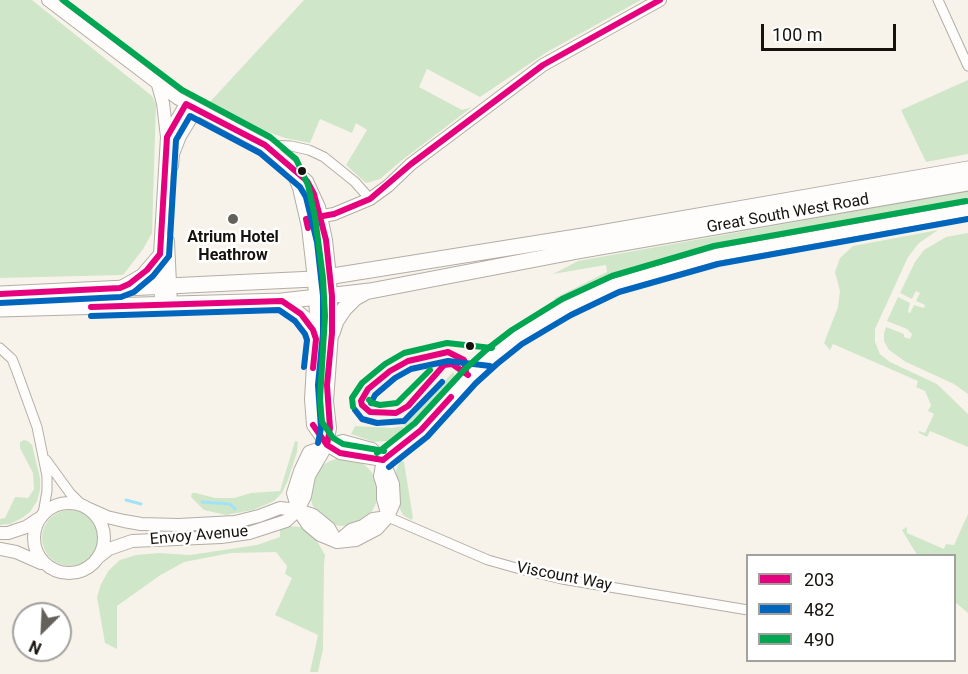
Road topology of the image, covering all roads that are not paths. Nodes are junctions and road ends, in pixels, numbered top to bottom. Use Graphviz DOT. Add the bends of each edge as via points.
graph roads {
  1 [pos="48,0"];
  2 [pos="660,0"];
  3 [pos="938,0"];
  4 [pos="968,66"];
  5 [pos="158,85"];
  6 [pos="191,107"];
  7 [pos="167,137"];
  8 [pos="265,145"];
  9 [pos="289,164"];
  10 [pos="968,169"];
  11 [pos="968,183"];
  12 [pos="370,199"];
  13 [pos="968,210"];
  14 [pos="321,216"];
  15 [pos="306,219"];
  16 [pos="160,254"];
  17 [pos="313,274"];
  18 [pos="330,276"];
  19 [pos="164,282"];
  20 [pos="120,288"];
  21 [pos="370,291"];
  22 [pos="0,294"];
  23 [pos="282,301"];
  24 [pos="332,301"];
  25 [pos="316,302"];
  26 [pos="166,305"];
  27 [pos="0,309"];
  28 [pos="332,333"];
  29 [pos="316,339"];
  30 [pos="0,348"];
  31 [pos="327,445"];
  32 [pos="45,458"];
  33 [pos="383,460"];
  34 [pos="86,507"];
  35 [pos="298,510"];
  36 [pos="40,517"];
  37 [pos="388,517"];
  38 [pos="0,532"];
  39 [pos="0,549"];
  40 [pos="100,556"];
  41 [pos="48,566"];
  42 [pos="746,610"];
  1 -- 5 [label="street"];
  2 -- 12 [label="street" via="543,65"];
  3 -- 4 [label="street"];
  5 -- 6 [label="street"];
  5 -- 7 [label="street"];
  6 -- 7 [label="street"];
  6 -- 8 [label="street"];
  6 -- 19 [label="street" via="173,154"];
  7 -- 16 [label="street"];
  8 -- 9 [label="street"];
  8 -- 12 [label="street" via="291,146 324,157"];
  9 -- 14 [label="street" via="307,181"];
  9 -- 15 [label="street"];
  10 -- 18 [label="highway, Great South West Road"];
  11 -- 21 [label="highway, Great South West Road"];
  12 -- 14 [label="street"];
  13 -- 33 [label="street" via="716,255 616,284 517,337 491,357 421,430"];
  14 -- 15 [label="street"];
  14 -- 18 [label="street"];
  15 -- 17 [label="street"];
  16 -- 19 [label="street"];
  16 -- 20 [label="street" via="142,275"];
  17 -- 18 [label="highway, Great South West Road"];
  17 -- 19 [label="highway, Great South West Road"];
  17 -- 25 [label="street"];
  18 -- 24 [label="street"];
  19 -- 20 [label="highway, Great South West Road"];
  19 -- 26 [label="street"];
  20 -- 22 [label="highway, Great South West Road"];
  21 -- 24 [label="highway, Great South West Road"];
  21 -- 28 [label="highway" via="347,305"];
  23 -- 25 [label="highway, Great South West Road"];
  23 -- 26 [label="highway, Great South West Road"];
  23 -- 29 [label="highway" via="305,318"];
  24 -- 25 [label="highway, Great South West Road"];
  24 -- 28 [label="street"];
  25 -- 29 [label="street"];
  26 -- 27 [label="highway, Great South West Road"];
  28 -- 31 [label="street"];
  29 -- 31 [label="street" via="313,425"];
  30 -- 32 [label="street" via="12,359 25,389"];
  31 -- 33 [label="street" via="340,453"];
  31 -- 35 [label="street" via="309,452 303,464 293,493"];
  32 -- 34 [label="street" via="70,493"];
  32 -- 36 [label="street" via="47,491"];
  33 -- 37 [label="street" via="382,499"];
  34 -- 35 [label="street, Envoy Avenue" via="124,521 179,525 235,522 280,508"];
  34 -- 36 [label="street" via="65,502"];
  34 -- 40 [label="street" via="103,528"];
  35 -- 37 [label="street" via="313,515 329,528 337,542 363,537"];
  35 -- 40 [label="street, Envoy Avenue" via="286,521 249,533 132,541"];
  36 -- 38 [label="street" via="26,527"];
  36 -- 41 [label="street" via="34,544 36,553"];
  37 -- 42 [label="street, Viscount Way" via="520,569"];
  39 -- 41 [label="street" via="30,556"];
  40 -- 41 [label="street" via="88,567 72,573"];
}
